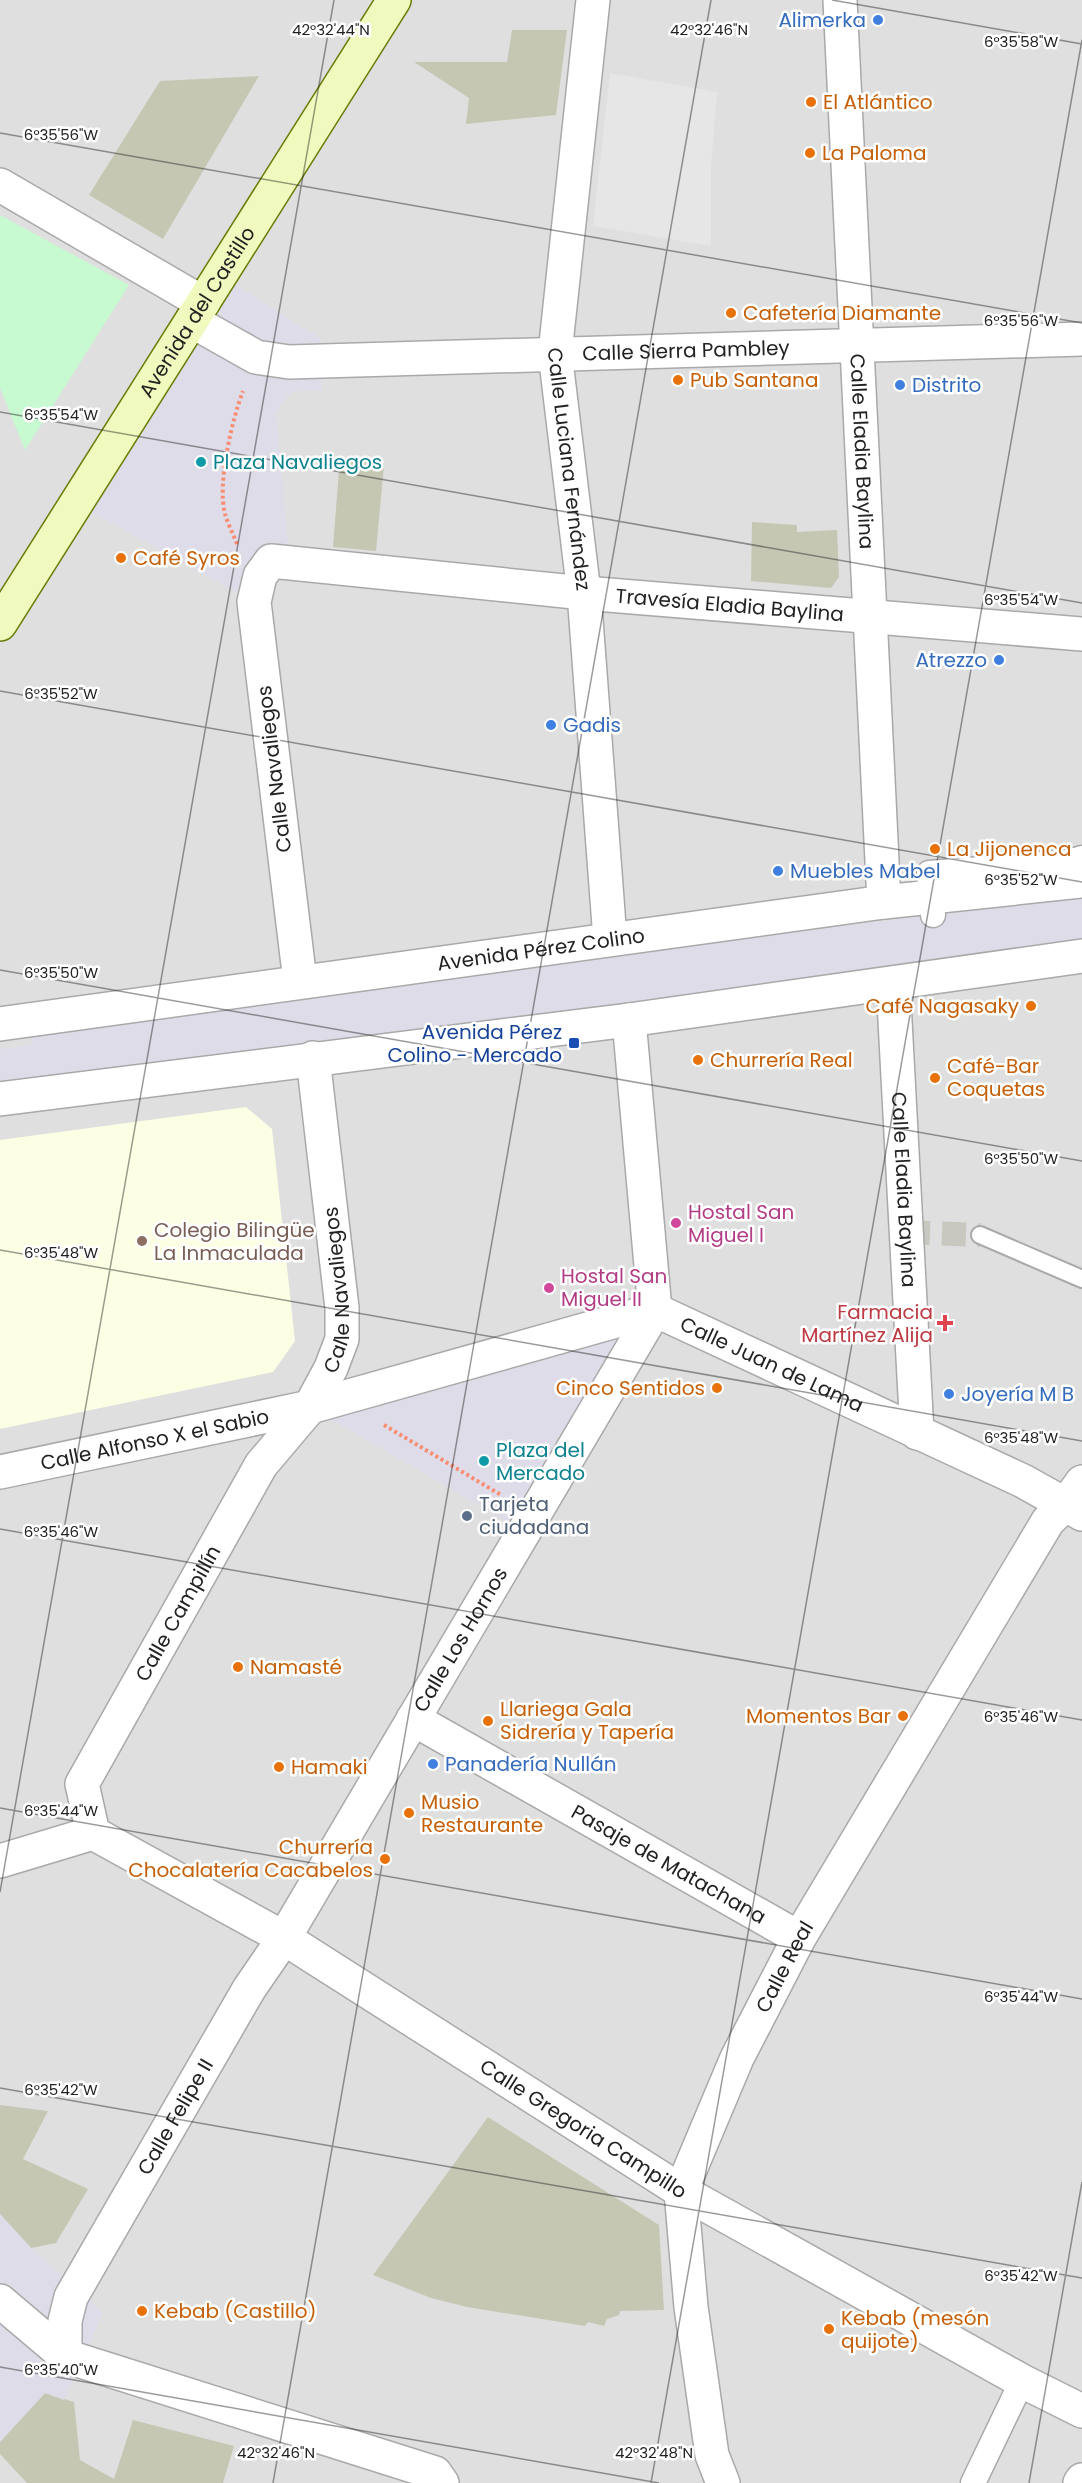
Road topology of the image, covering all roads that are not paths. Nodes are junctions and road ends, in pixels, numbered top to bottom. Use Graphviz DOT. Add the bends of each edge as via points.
graph roads {
  1 [pos="394,0"];
  2 [pos="593,0"];
  3 [pos="840,0"];
  4 [pos="0,185"];
  5 [pos="197,312"];
  6 [pos="1082,339"];
  7 [pos="858,344"];
  8 [pos="555,353"];
  9 [pos="266,568"];
  10 [pos="584,593"];
  11 [pos="869,615"];
  12 [pos="0,624"];
  13 [pos="1082,634"];
  14 [pos="1082,858"];
  15 [pos="1082,881"];
  16 [pos="884,902"];
  17 [pos="932,906"];
  18 [pos="610,939"];
  19 [pos="1082,956"];
  20 [pos="300,981"];
  21 [pos="893,983"];
  22 [pos="629,1020"];
  23 [pos="9,1030"];
  24 [pos="0,1039"];
  25 [pos="313,1059"];
  26 [pos="0,1099"];
  27 [pos="980,1235"];
  28 [pos="1082,1279"];
  29 [pos="655,1310"];
  30 [pos="324,1402"];
  31 [pos="917,1433"];
  32 [pos="0,1472"];
  33 [pos="1077,1500"];
  34 [pos="413,1719"];
  35 [pos="93,1833"];
  36 [pos="0,1861"];
  37 [pos="284,1938"];
  38 [pos="799,1938"];
  39 [pos="681,2190"];
  40 [pos="71,2297"];
  41 [pos="0,2299"];
  42 [pos="65,2356"];
  43 [pos="1022,2381"];
  44 [pos="1082,2411"];
  45 [pos="441,2483"];
  46 [pos="723,2483"];
  47 [pos="973,2483"];
  1 -- 5 [label="main road, Avenida del Castillo"];
  2 -- 8 [label="street, Calle Luciana Fernández"];
  3 -- 7 [label="street, Calle Eladia Baylina"];
  4 -- 5 [label="street, Calle Sierra Pambley"];
  5 -- 8 [label="street, Calle Sierra Pambley" via="256,357 289,362"];
  5 -- 12 [label="main road, Avenida del Castillo"];
  6 -- 7 [label="street, Calle Sierra Pambley"];
  7 -- 8 [label="street, Calle Sierra Pambley"];
  7 -- 11 [label="street, Calle Eladia Baylina"];
  8 -- 10 [label="street, Calle Luciana Fernández"];
  9 -- 10 [label="street, Travesía Eladia Baylina"];
  9 -- 20 [label="street, Calle Navaliegos" via="254,602"];
  10 -- 11 [label="street, Travesía Eladia Baylina"];
  10 -- 18 [label="street, Calle Luciana Fernández"];
  11 -- 13 [label="street, Travesía Eladia Baylina"];
  11 -- 16 [label="street, Calle Eladia Baylina"];
  14 -- 17 [label="street" via="929,873"];
  15 -- 17 [label="street, Avenida Pérez Colino"];
  16 -- 17 [label="street, Avenida Pérez Colino"];
  16 -- 18 [label="street, Avenida Pérez Colino"];
  18 -- 20 [label="street, Avenida Pérez Colino"];
  19 -- 21 [label="street"];
  20 -- 23 [label="street, Avenida Pérez Colino"];
  21 -- 22 [label="street"];
  21 -- 31 [label="street, Calle Eladia Baylina"];
  22 -- 25 [label="street"];
  22 -- 29 [label="street"];
  23 -- 24 [label="lane"];
  25 -- 26 [label="street"];
  25 -- 30 [label="street, Calle Navaliegos" via="342,1308 342,1339"];
  27 -- 28 [label="lane"];
  29 -- 30 [label="street"];
  29 -- 31 [label="street, Calle Juan de Lama"];
  29 -- 34 [label="street, Calle Los Hornos"];
  30 -- 32 [label="street, Calle Alfonso X el Sabio"];
  30 -- 35 [label="street, Calle Campillín" via="261,1465 82,1784"];
  31 -- 33 [label="street, Calle Juan de Lama" via="1023,1481"];
  33 -- 38 [label="street, Calle Real" via="1048,1521"];
  34 -- 37 [label="street, Calle Los Hornos"];
  34 -- 38 [label="street, Pasaje de Matachana"];
  35 -- 36 [label="street"];
  35 -- 37 [label="street, Calle Gregoria Campillo"];
  37 -- 39 [label="street, Calle Gregoria Campillo"];
  37 -- 40 [label="street, Calle Felipe II" via="249,1989"];
  38 -- 39 [label="street, Calle Real" via="737,2058"];
  39 -- 43 [label="street, Calle Gregoria Campillo"];
  39 -- 46 [label="street, Calle Real" via="691,2307 712,2456"];
  40 -- 41 [label="street" via="49,2311 18,2307"];
  40 -- 42 [label="street, Calle Felipe II" via="65,2321"];
  41 -- 42 [label="street"];
  42 -- 45 [label="street" via="435,2474"];
  43 -- 44 [label="street, Calle Gregoria Campillo"];
  43 -- 47 [label="street"];
}
